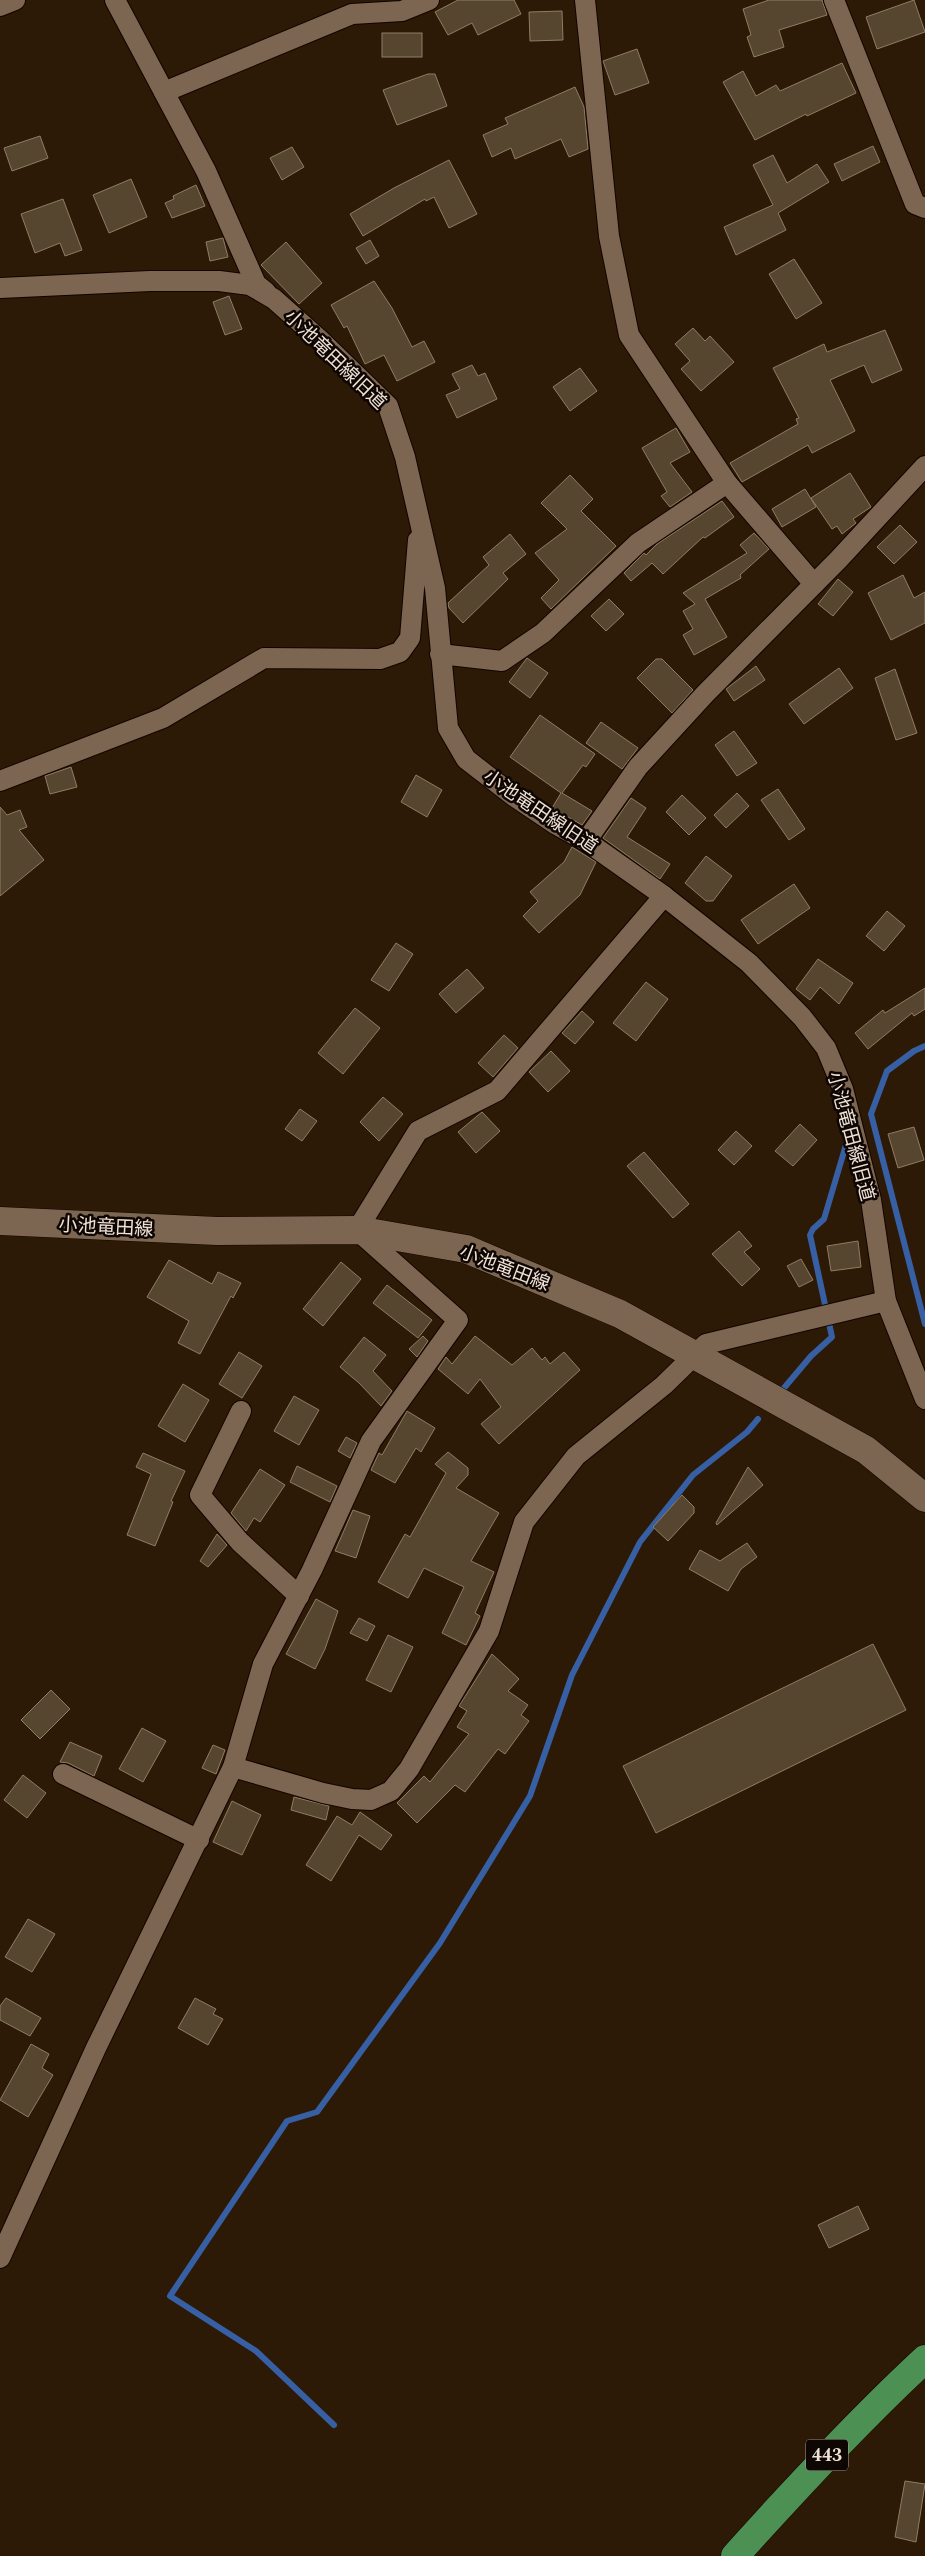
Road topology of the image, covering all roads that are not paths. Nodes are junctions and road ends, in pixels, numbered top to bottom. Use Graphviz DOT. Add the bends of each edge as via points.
graph roads {
  1 [pos="16,0"];
  2 [pos="114,0"];
  3 [pos="429,0"];
  4 [pos="586,0"];
  5 [pos="834,0"];
  6 [pos="0,6"];
  7 [pos="164,92"];
  8 [pos="925,208"];
  9 [pos="0,288"];
  10 [pos="274,299"];
  11 [pos="925,466"];
  12 [pos="727,483"];
  13 [pos="419,517"];
  14 [pos="814,584"];
  15 [pos="440,654"];
  16 [pos="0,781"];
  17 [pos="586,841"];
  18 [pos="664,896"];
  19 [pos="0,1221"];
  20 [pos="358,1230"];
  21 [pos="886,1302"];
  22 [pos="695,1355"];
  23 [pos="925,1399"];
  24 [pos="241,1411"];
  25 [pos="925,1498"];
  26 [pos="299,1596"];
  27 [pos="233,1767"];
  28 [pos="63,1774"];
  29 [pos="199,1840"];
  30 [pos="0,2258"];
  31 [pos="925,2359"];
  32 [pos="735,2556"];
  1 -- 6 [label="street"];
  2 -- 7 [label="street"];
  3 -- 7 [label="street" via="402,11 352,14"];
  4 -- 12 [label="street" via="609,236 629,335"];
  5 -- 8 [label="street" via="915,204"];
  7 -- 10 [label="street" via="206,171 256,284"];
  9 -- 10 [label="street, 小池竜田線旧道" via="219,281 250,285"];
  10 -- 13 [label="street, 小池竜田線旧道" via="388,406 405,457"];
  11 -- 14 [label="street"];
  12 -- 14 [label="street"];
  12 -- 15 [label="street" via="638,543 543,633 502,660"];
  13 -- 15 [label="street, 小池竜田線旧道" via="435,588"];
  13 -- 16 [label="street" via="410,638 400,652 380,659 264,658 163,718"];
  14 -- 17 [label="street" via="638,767"];
  15 -- 17 [label="street, 小池竜田線旧道" via="448,728 466,758 515,797"];
  17 -- 18 [label="street, 小池竜田線旧道"];
  18 -- 20 [label="street" via="497,1091 418,1131"];
  18 -- 21 [label="street, 小池竜田線旧道" via="749,963 802,1016 826,1048 843,1089 871,1200"];
  19 -- 20 [label="main road, 小池竜田線" via="217,1231"];
  20 -- 22 [label="main road, 小池竜田線" via="466,1249 620,1314"];
  20 -- 26 [label="street" via="458,1320 371,1441"];
  21 -- 22 [label="street" via="706,1344"];
  21 -- 23 [label="street, 小池竜田線旧道"];
  22 -- 25 [label="main road, 小池竜田線" via="866,1450"];
  22 -- 27 [label="street" via="664,1385 576,1456 524,1522 489,1631 409,1769 391,1791 371,1800 352,1798"];
  24 -- 26 [label="street" via="200,1495 240,1542"];
  26 -- 27 [label="street" via="263,1664"];
  27 -- 29 [label="street"];
  28 -- 29 [label="street"];
  29 -- 30 [label="street" via="96,2048"];
  31 -- 32 [label="highway, 443" via="812,2470"];
}
